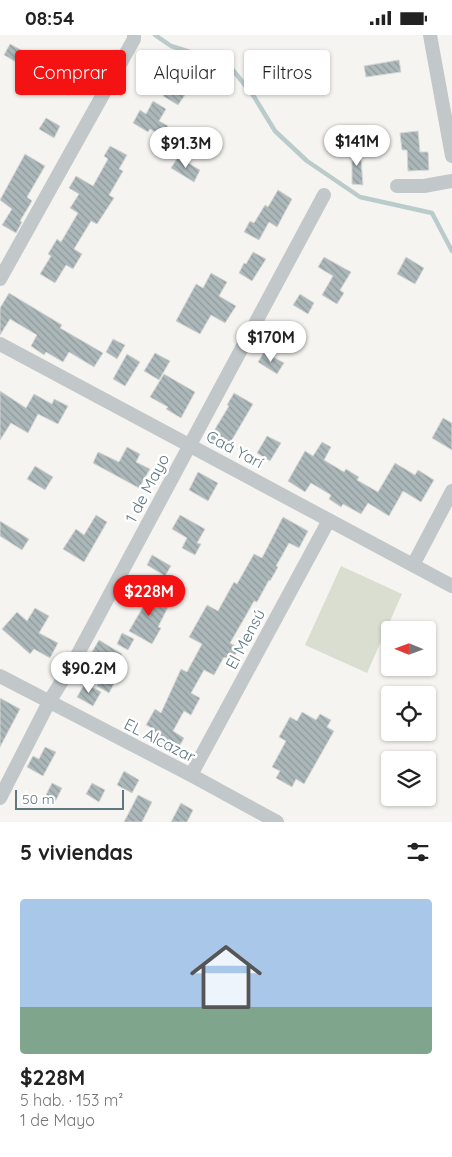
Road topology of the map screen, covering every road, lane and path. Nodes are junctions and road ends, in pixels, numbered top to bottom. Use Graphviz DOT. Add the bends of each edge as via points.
graph roads {
  1 [pos="430,35"];
  2 [pos="134,37"];
  3 [pos="452,156"];
  4 [pos="452,181"];
  5 [pos="397,186"];
  6 [pos="324,195"];
  7 [pos="0,279"];
  8 [pos="0,344"];
  9 [pos="190,445"];
  10 [pos="452,491"];
  11 [pos="329,520"];
  12 [pos="412,565"];
  13 [pos="452,586"];
  14 [pos="0,676"];
  15 [pos="49,702"];
  16 [pos="191,775"];
  17 [pos="0,798"];
  18 [pos="269,820"];
  1 -- 3 [label="street"];
  2 -- 7 [label="street"];
  4 -- 5 [label="street"];
  6 -- 9 [label="street, 1 de Mayo"];
  8 -- 9 [label="street, Caá Yarí"];
  9 -- 11 [label="street, Caá Yarí"];
  9 -- 15 [label="street, 1 de Mayo"];
  10 -- 12 [label="street"];
  11 -- 12 [label="street, Caá Yarí"];
  11 -- 16 [label="street, El Mensú"];
  12 -- 13 [label="street, Caá Yarí"];
  14 -- 15 [label="street, EL Alcazar"];
  15 -- 16 [label="street, EL Alcazar"];
  15 -- 17 [label="street, 1 de Mayo"];
  16 -- 18 [label="street, EL Alcazar"];
}
